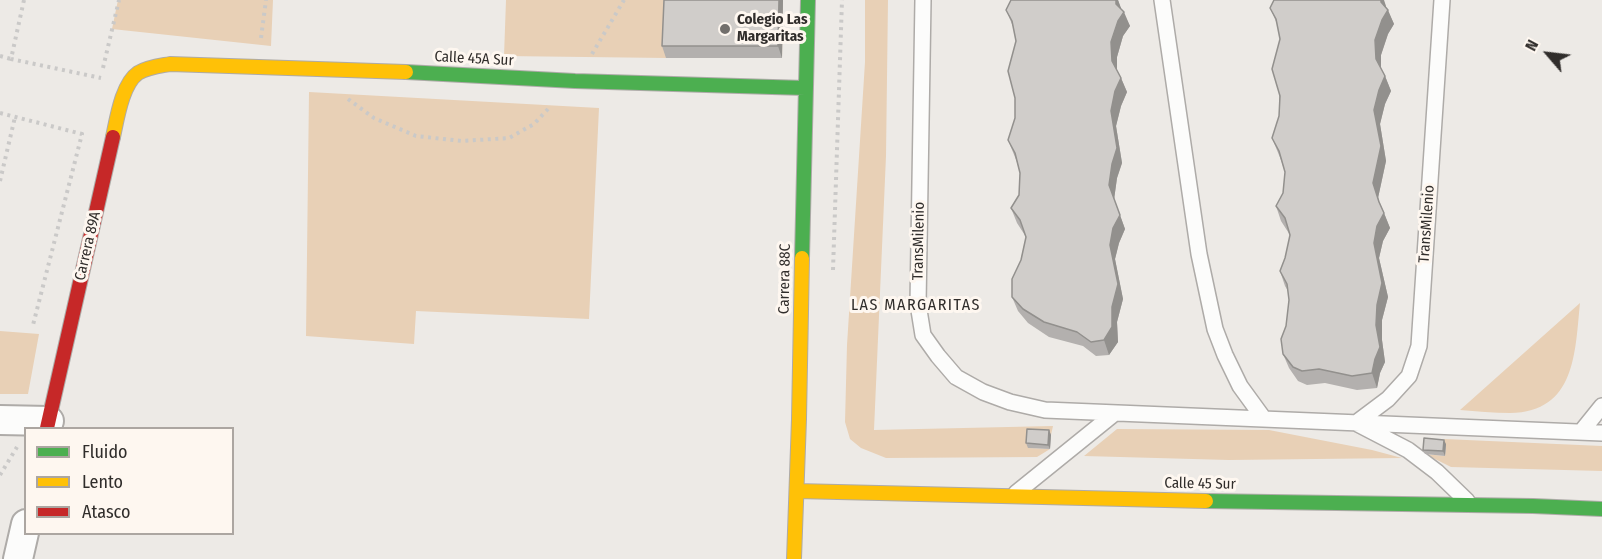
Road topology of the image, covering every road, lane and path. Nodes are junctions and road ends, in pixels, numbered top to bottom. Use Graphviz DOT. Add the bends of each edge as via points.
graph roads {
  1 [pos="24,0"];
  2 [pos="119,0"];
  3 [pos="266,0"];
  4 [pos="808,0"];
  5 [pos="923,0"];
  6 [pos="1162,0"];
  7 [pos="1442,0"];
  8 [pos="0,56"];
  9 [pos="11,60"];
  10 [pos="251,67"];
  11 [pos="142,70"];
  12 [pos="805,88"];
  13 [pos="0,114"];
  14 [pos="15,117"];
  15 [pos="0,181"];
  16 [pos="33,325"];
  17 [pos="1602,405"];
  18 [pos="1115,413"];
  19 [pos="1264,419"];
  20 [pos="0,420"];
  21 [pos="1356,423"];
  22 [pos="48,425"];
  23 [pos="1581,432"];
  24 [pos="1602,433"];
  25 [pos="20,442"];
  26 [pos="0,475"];
  27 [pos="797,491"];
  28 [pos="1011,497"];
  29 [pos="1472,505"];
  30 [pos="1602,509"];
  31 [pos="24,533"];
  32 [pos="18,559"];
  33 [pos="794,559"];
  1 -- 9 [label="path"];
  2 -- 9 [label="path" via="101,78"];
  3 -- 10 [label="path"];
  4 -- 12 [label="street, Carrera 88C"];
  5 -- 18 [label="lane, TransMilenio" via="918,304 923,335 956,377 983,392 1045,410"];
  6 -- 19 [label="lane" via="1198,254 1215,329 1240,386"];
  7 -- 21 [label="lane, TransMilenio" via="1419,346 1409,376 1388,399"];
  8 -- 9 [label="path"];
  10 -- 11 [label="street, Calle 45A Sur" via="170,64"];
  10 -- 12 [label="street, Calle 45A Sur"];
  11 -- 22 [label="street, Carrera 89A" via="130,80 124,93"];
  12 -- 27 [label="street, Carrera 88C"];
  13 -- 14 [label="path"];
  14 -- 15 [label="path"];
  14 -- 16 [label="path" via="82,134"];
  17 -- 23 [label="lane"];
  18 -- 19 [label="lane, TransMilenio"];
  18 -- 28 [label="lane"];
  19 -- 21 [label="lane, TransMilenio"];
  20 -- 22 [label="street"];
  21 -- 23 [label="lane, TransMilenio"];
  21 -- 29 [label="lane" via="1408,450"];
  23 -- 24 [label="lane, TransMilenio"];
  25 -- 26 [label="path"];
  27 -- 28 [label="street, Calle 45 Sur"];
  27 -- 33 [label="street, Carrera 88C"];
  28 -- 29 [label="street, Calle 45 Sur"];
  29 -- 30 [label="street, Calle 45 Sur"];
  31 -- 32 [label="street"];
}
